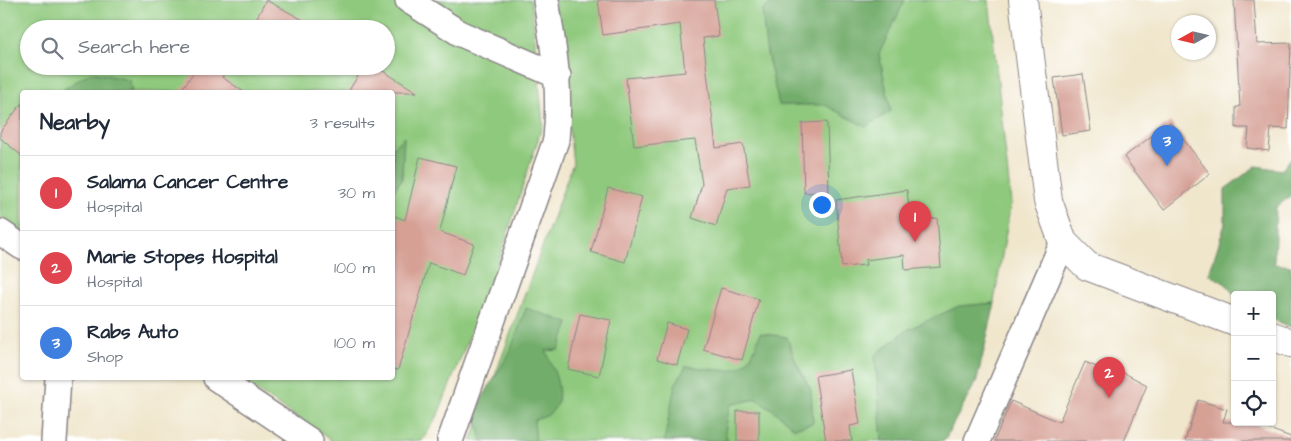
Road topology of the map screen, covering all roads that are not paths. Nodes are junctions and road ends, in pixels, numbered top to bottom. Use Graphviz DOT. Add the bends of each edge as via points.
graph roads {
  1 [pos="408,0"];
  2 [pos="546,0"];
  3 [pos="1023,0"];
  4 [pos="558,76"];
  5 [pos="0,232"];
  6 [pos="1063,242"];
  7 [pos="20,246"];
  8 [pos="1231,320"];
  9 [pos="1276,338"];
  10 [pos="1291,344"];
  11 [pos="58,380"];
  12 [pos="219,380"];
  13 [pos="54,441"];
  14 [pos="310,441"];
  15 [pos="450,441"];
  16 [pos="978,441"];
  1 -- 4 [label="street" via="460,34"];
  2 -- 4 [label="street"];
  3 -- 6 [label="street" via="1048,201"];
  4 -- 15 [label="street" via="556,140"];
  5 -- 7 [label="street"];
  6 -- 8 [label="street" via="1087,266"];
  6 -- 16 [label="street"];
  9 -- 10 [label="street"];
  11 -- 13 [label="street"];
  12 -- 14 [label="street"];
}
